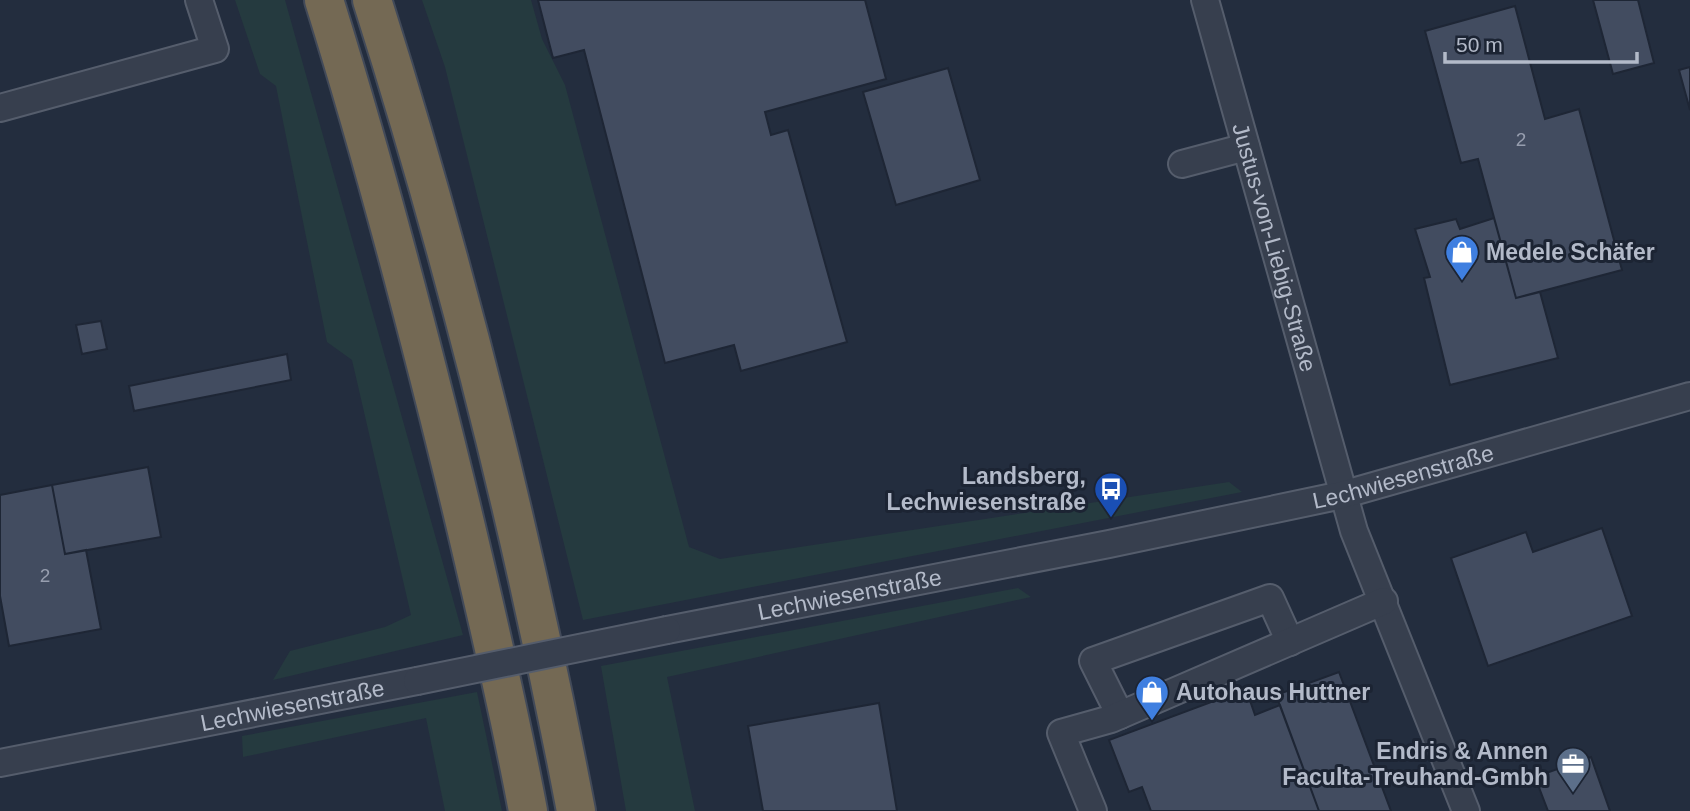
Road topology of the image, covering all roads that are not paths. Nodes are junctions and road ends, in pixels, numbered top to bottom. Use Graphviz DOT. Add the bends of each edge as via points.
graph roads {
  1 [pos="199,0"];
  2 [pos="324,0"];
  3 [pos="372,0"];
  4 [pos="1205,0"];
  5 [pos="0,108"];
  6 [pos="1246,147"];
  7 [pos="1182,164"];
  8 [pos="1690,396"];
  9 [pos="1342,495"];
  10 [pos="1384,601"];
  11 [pos="1290,642"];
  12 [pos="1120,715"];
  13 [pos="0,763"];
  14 [pos="528,811"];
  15 [pos="576,811"];
  16 [pos="1093,811"];
  17 [pos="1466,811"];
  1 -- 5 [label="street" via="215,49"];
  2 -- 14 [label="highway" via="368,144 436,401"];
  3 -- 15 [label="highway" via="482,389"];
  4 -- 6 [label="street, Justus-von-Liebig-Straße"];
  6 -- 7 [label="street"];
  6 -- 9 [label="street, Justus-von-Liebig-Straße"];
  8 -- 9 [label="street, Lechwiesenstraße"];
  9 -- 10 [label="street, Justus-von-Liebig-Straße"];
  9 -- 13 [label="street, Lechwiesenstraße, bridge"];
  10 -- 11 [label="street"];
  10 -- 17 [label="street, Justus-von-Liebig-Straße"];
  11 -- 12 [label="street"];
  11 -- 12 [label="street" via="1270,598 1093,661"];
  12 -- 16 [label="street" via="1061,733"];
}
